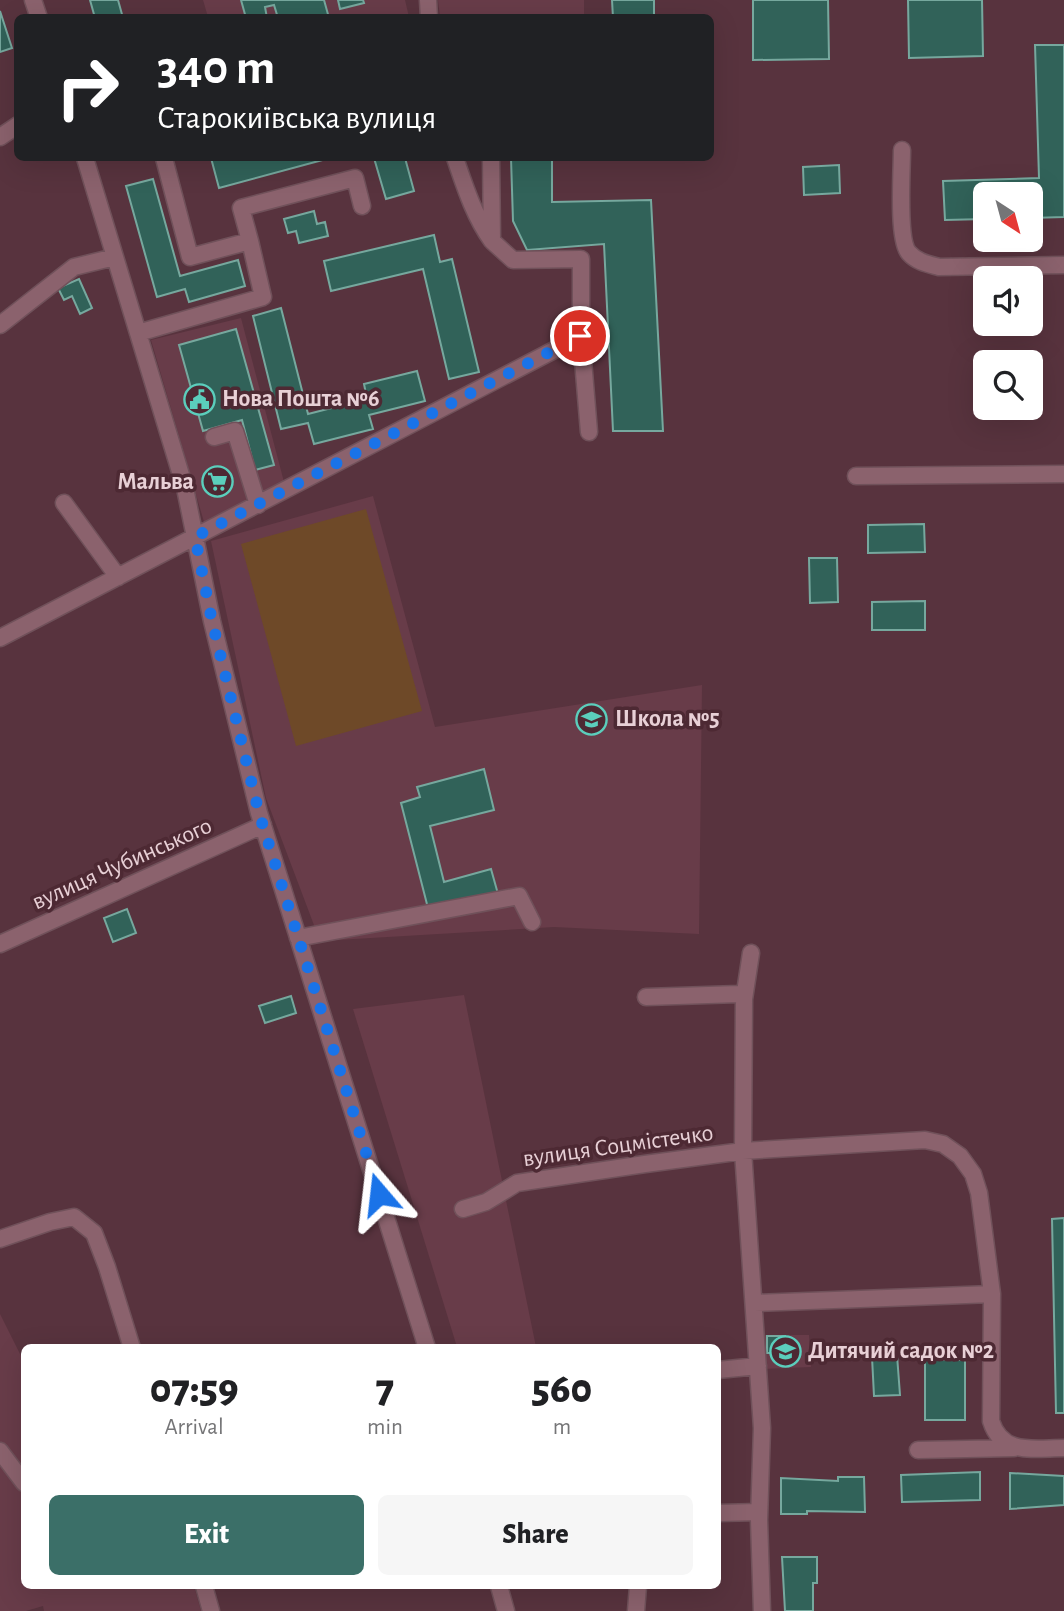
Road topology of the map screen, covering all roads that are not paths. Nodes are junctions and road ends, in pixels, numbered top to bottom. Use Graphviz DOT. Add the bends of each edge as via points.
graph roads {
  1 [pos="901,150"];
  2 [pos="86,161"];
  3 [pos="165,161"];
  4 [pos="456,161"];
  5 [pos="491,161"];
  6 [pos="362,206"];
  7 [pos="250,241"];
  8 [pos="492,242"];
  9 [pos="115,257"];
  10 [pos="1064,265"];
  11 [pos="0,325"];
  12 [pos="138,333"];
  13 [pos="580,336"];
  14 [pos="589,432"];
  15 [pos="214,437"];
  16 [pos="1064,474"];
  17 [pos="856,476"];
  18 [pos="64,503"];
  19 [pos="258,505"];
  20 [pos="195,537"];
  21 [pos="118,577"];
  22 [pos="0,638"];
  23 [pos="263,825"];
  24 [pos="532,922"];
  25 [pos="298,938"];
  26 [pos="0,944"];
  27 [pos="751,953"];
  28 [pos="646,997"];
  29 [pos="744,999"];
  30 [pos="743,1151"];
  31 [pos="463,1209"];
  32 [pos="0,1239"];
  33 [pos="992,1294"];
  34 [pos="754,1303"];
  35 [pos="131,1344"];
  36 [pos="425,1344"];
  37 [pos="758,1366"];
  38 [pos="721,1370"];
  39 [pos="1020,1448"];
  40 [pos="1064,1448"];
  41 [pos="918,1450"];
  42 [pos="0,1451"];
  43 [pos="21,1479"];
  44 [pos="759,1512"];
  45 [pos="721,1513"];
  46 [pos="205,1589"];
  47 [pos="500,1589"];
  48 [pos="638,1589"];
  49 [pos="211,1611"];
  50 [pos="506,1611"];
  51 [pos="636,1611"];
  52 [pos="762,1611"];
  1 -- 10 [label="street" via="902,236 908,252 921,262 939,267"];
  2 -- 9 [label="street"];
  3 -- 7 [label="street" via="190,257"];
  4 -- 8 [label="street" via="467,195"];
  5 -- 8 [label="street"];
  6 -- 7 [label="street" via="355,178 241,208"];
  7 -- 12 [label="street" via="263,297"];
  8 -- 13 [label="street" via="513,260 581,259"];
  9 -- 11 [label="street" via="74,267"];
  9 -- 12 [label="street"];
  12 -- 20 [label="street" via="185,488"];
  13 -- 14 [label="street"];
  13 -- 19 [label="street"];
  15 -- 19 [label="street" via="235,432"];
  16 -- 17 [label="street"];
  18 -- 21 [label="street"];
  19 -- 20 [label="street"];
  20 -- 21 [label="street"];
  20 -- 23 [label="street"];
  21 -- 22 [label="street"];
  23 -- 25 [label="street"];
  23 -- 26 [label="street, вулиця Чубинського"];
  24 -- 25 [label="street" via="519,896"];
  25 -- 36 [label="street"];
  27 -- 29 [label="street, вулиця Соцмістечко"];
  28 -- 29 [label="street" via="739,994"];
  29 -- 30 [label="street, вулиця Соцмістечко"];
  30 -- 31 [label="street, вулиця Соцмістечко" via="517,1183 486,1202"];
  30 -- 33 [label="street, вулиця Соцмістечко" via="925,1140 943,1143 973,1174"];
  30 -- 34 [label="street, вулиця Соцмістечко"];
  32 -- 35 [label="street" via="74,1217 94,1233"];
  33 -- 34 [label="street"];
  33 -- 39 [label="street, вулиця Соцмістечко" via="991,1421 1004,1443"];
  34 -- 37 [label="street, вулиця Соцмістечко"];
  37 -- 38 [label="street"];
  37 -- 44 [label="street, вулиця Соцмістечко" via="762,1428"];
  39 -- 40 [label="street"];
  39 -- 41 [label="street"];
  42 -- 43 [label="street"];
  44 -- 45 [label="street"];
  44 -- 52 [label="street, вулиця Соцмістечко"];
  46 -- 49 [label="street"];
  47 -- 50 [label="street"];
  48 -- 51 [label="street"];
}
